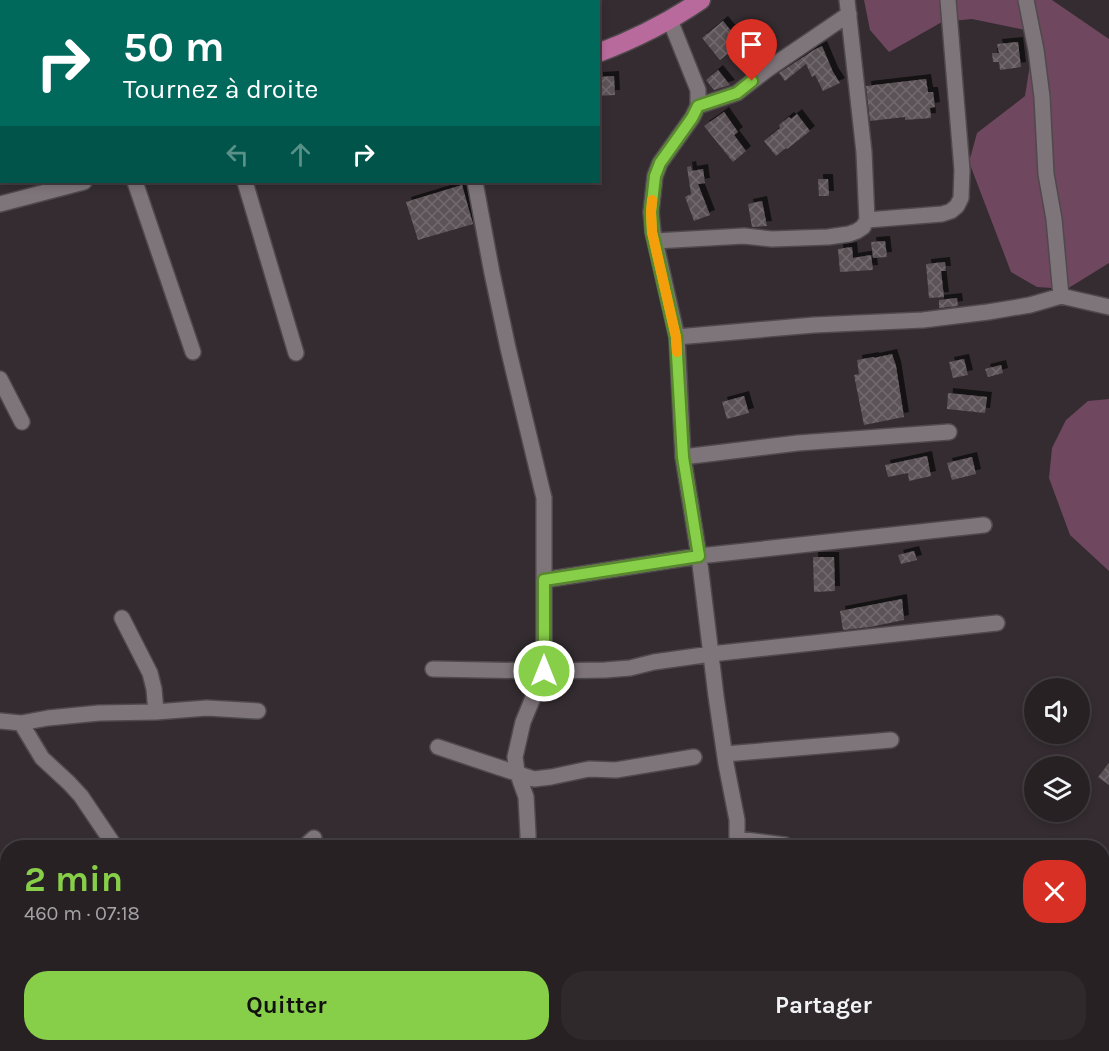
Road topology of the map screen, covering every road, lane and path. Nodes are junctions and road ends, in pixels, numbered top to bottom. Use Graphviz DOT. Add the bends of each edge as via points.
graph roads {
  1 [pos="948,0"];
  2 [pos="1026,0"];
  3 [pos="698,1"];
  4 [pos="848,7"];
  5 [pos="670,20"];
  6 [pos="600,51"];
  7 [pos="698,106"];
  8 [pos="80,183"];
  9 [pos="135,183"];
  10 [pos="245,183"];
  11 [pos="475,183"];
  12 [pos="0,204"];
  13 [pos="867,220"];
  14 [pos="655,241"];
  15 [pos="1061,297"];
  16 [pos="1109,307"];
  17 [pos="676,337"];
  18 [pos="193,352"];
  19 [pos="296,353"];
  20 [pos="0,379"];
  21 [pos="22,422"];
  22 [pos="949,432"];
  23 [pos="683,457"];
  24 [pos="984,525"];
  25 [pos="699,556"];
  26 [pos="544,580"];
  27 [pos="122,618"];
  28 [pos="997,623"];
  29 [pos="711,654"];
  30 [pos="433,669"];
  31 [pos="544,671"];
  32 [pos="258,711"];
  33 [pos="156,712"];
  34 [pos="0,721"];
  35 [pos="21,723"];
  36 [pos="891,740"];
  37 [pos="438,747"];
  38 [pos="725,754"];
  39 [pos="694,757"];
  40 [pos="517,772"];
  41 [pos="111,840"];
  42 [pos="528,840"];
  43 [pos="736,840"];
  1 -- 13 [label="street" via="961,198 957,206 942,214"];
  2 -- 15 [label="street" via="1042,97 1046,174"];
  3 -- 5 [label="main road"];
  4 -- 7 [label="street" via="737,93"];
  4 -- 13 [label="street" via="864,152"];
  5 -- 6 [label="main road"];
  5 -- 7 [label="street" via="698,90"];
  7 -- 14 [label="street" via="655,176 651,212"];
  8 -- 12 [label="street"];
  9 -- 18 [label="street"];
  10 -- 19 [label="street"];
  11 -- 26 [label="street" via="508,348 544,498"];
  13 -- 14 [label="street" via="857,231 828,237"];
  14 -- 17 [label="street"];
  15 -- 16 [label="street"];
  15 -- 17 [label="street" via="922,320"];
  17 -- 23 [label="street"];
  20 -- 21 [label="street"];
  22 -- 23 [label="street" via="798,443"];
  23 -- 25 [label="street"];
  24 -- 25 [label="street"];
  25 -- 26 [label="street"];
  25 -- 29 [label="street"];
  26 -- 31 [label="street"];
  27 -- 33 [label="street" via="150,673"];
  28 -- 29 [label="street"];
  29 -- 31 [label="street" via="630,668"];
  29 -- 38 [label="street"];
  30 -- 31 [label="street"];
  31 -- 40 [label="street" via="523,722 515,757"];
  32 -- 33 [label="street" via="207,708"];
  33 -- 35 [label="street" via="99,712"];
  34 -- 35 [label="street"];
  35 -- 41 [label="street" via="42,758 81,796"];
  36 -- 38 [label="street"];
  37 -- 40 [label="street"];
  38 -- 43 [label="street" via="737,820"];
  39 -- 40 [label="street" via="534,779"];
  40 -- 42 [label="street" via="526,797"];
}
